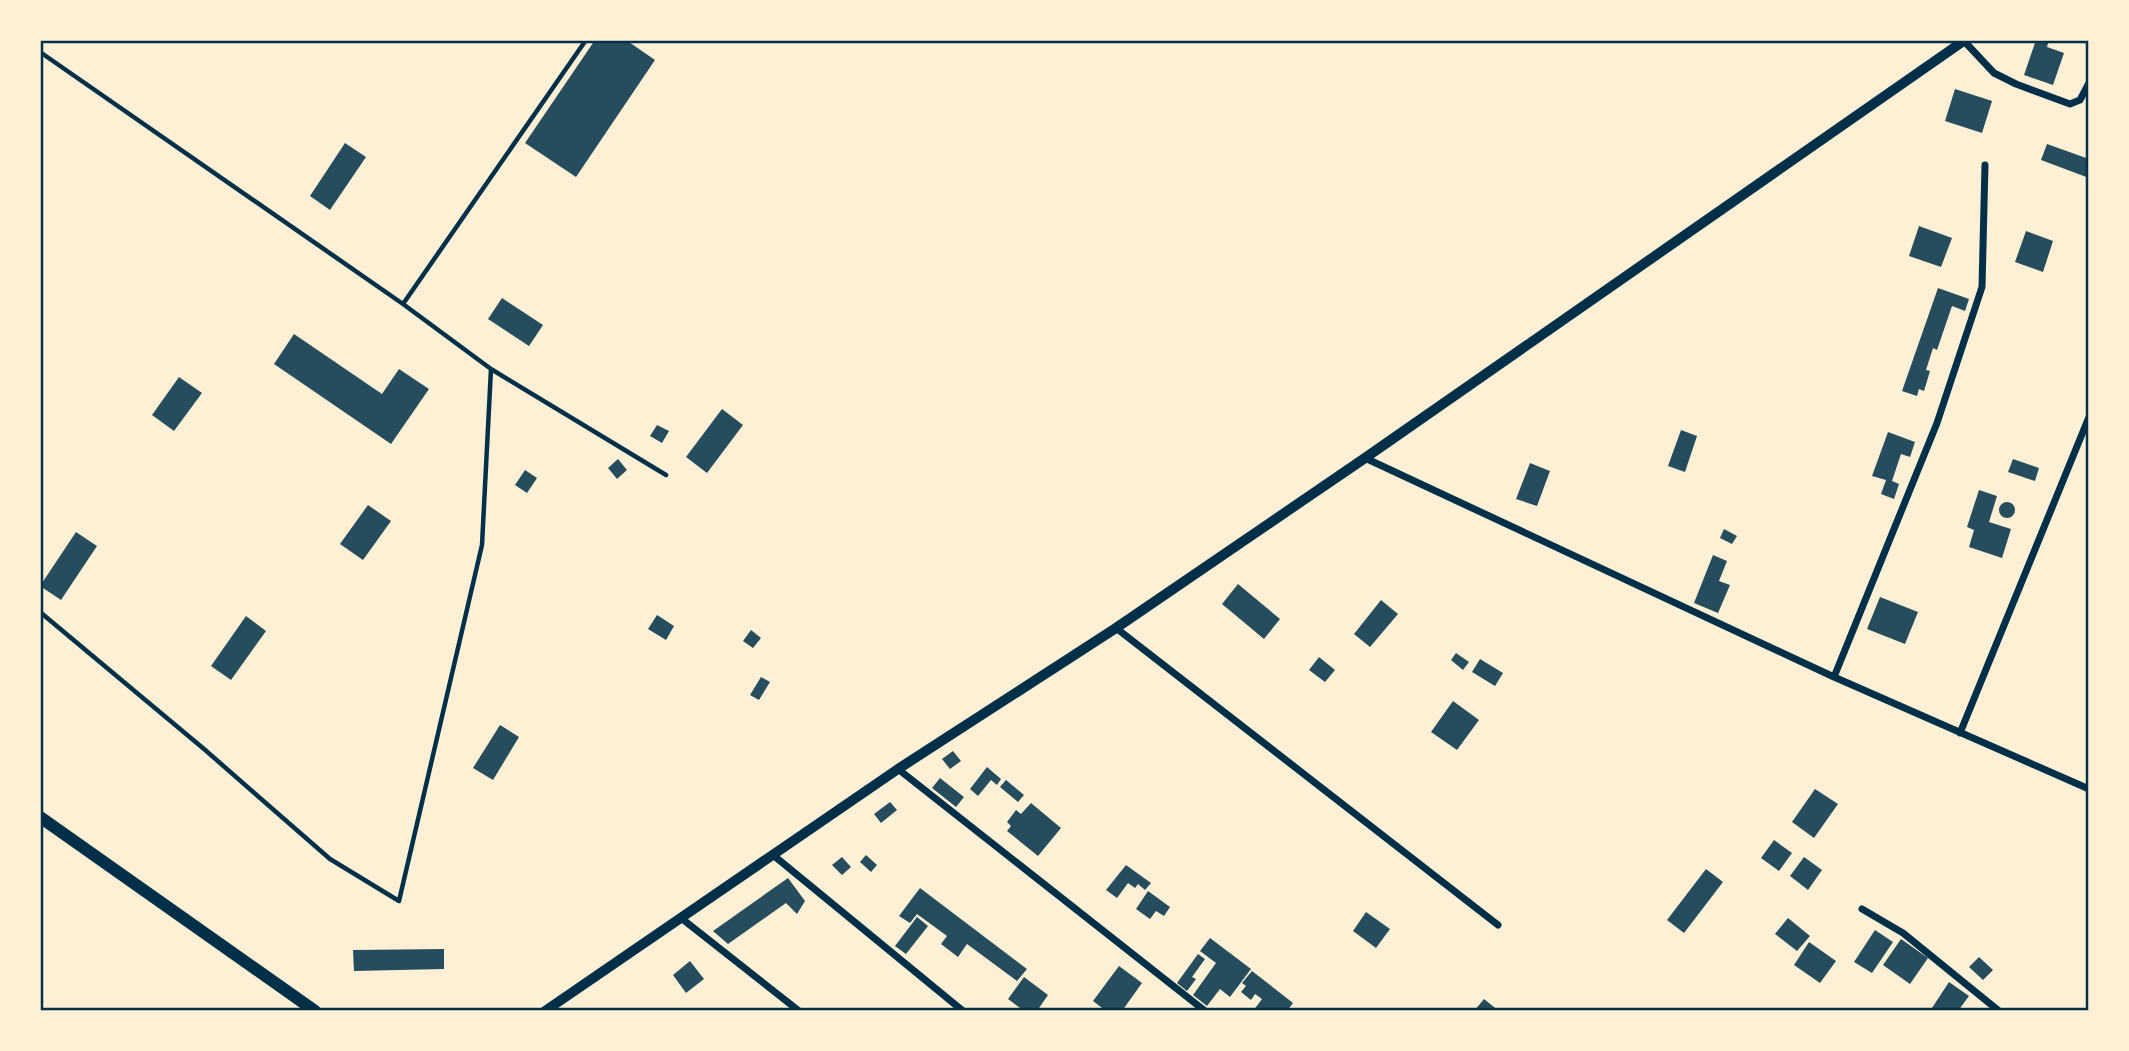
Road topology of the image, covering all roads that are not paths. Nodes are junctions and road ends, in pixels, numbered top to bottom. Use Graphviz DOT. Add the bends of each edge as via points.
graph roads {
  1 [pos="586,40"];
  2 [pos="1964,41"];
  3 [pos="40,52"];
  4 [pos="2089,83"];
  5 [pos="1985,165"];
  6 [pos="403,304"];
  7 [pos="491,369"];
  8 [pos="2089,417"];
  9 [pos="1365,458"];
  10 [pos="666,475"];
  11 [pos="40,612"];
  12 [pos="1116,628"];
  13 [pos="1834,677"];
  14 [pos="1960,733"];
  15 [pos="898,769"];
  16 [pos="2089,789"];
  17 [pos="40,817"];
  18 [pos="773,855"];
  19 [pos="1863,909"];
  20 [pos="681,918"];
  21 [pos="1498,925"];
  22 [pos="315,1011"];
  23 [pos="545,1011"];
  24 [pos="799,1011"];
  25 [pos="963,1011"];
  26 [pos="1205,1011"];
  27 [pos="1999,1011"];
  1 -- 6 [label="lane"];
  2 -- 4 [label="street" via="1994,73 2070,104 2080,100"];
  2 -- 9 [label="street"];
  3 -- 6 [label="lane"];
  5 -- 13 [label="street" via="1982,287 1937,423"];
  6 -- 7 [label="lane"];
  7 -- 10 [label="lane"];
  7 -- 11 [label="lane" via="482,545 399,901 331,859"];
  8 -- 14 [label="street"];
  9 -- 12 [label="street"];
  9 -- 13 [label="street"];
  12 -- 15 [label="street"];
  12 -- 21 [label="street"];
  13 -- 14 [label="street"];
  14 -- 16 [label="street"];
  15 -- 18 [label="street"];
  15 -- 26 [label="street"];
  17 -- 22 [label="main road"];
  18 -- 20 [label="street"];
  18 -- 25 [label="street"];
  19 -- 27 [label="street" via="1903,933"];
  20 -- 23 [label="street"];
  20 -- 24 [label="street"];
}
